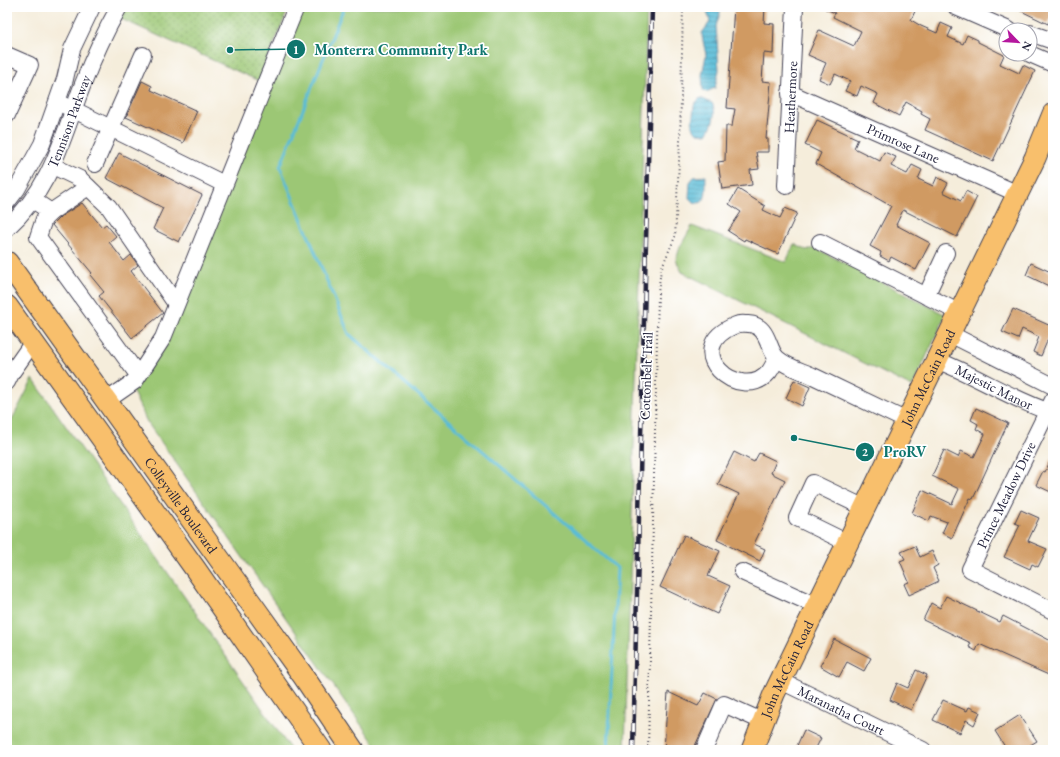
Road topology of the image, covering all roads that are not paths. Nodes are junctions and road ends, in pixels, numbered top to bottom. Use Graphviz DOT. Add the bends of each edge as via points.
graph roads {
  1 [pos="92,7"];
  2 [pos="119,7"];
  3 [pos="296,7"];
  4 [pos="795,7"];
  5 [pos="956,7"];
  6 [pos="998,26"];
  7 [pos="1038,36"];
  8 [pos="1053,41"];
  9 [pos="7,55"];
  10 [pos="143,55"];
  11 [pos="1038,57"];
  12 [pos="1053,64"];
  13 [pos="790,93"];
  14 [pos="57,102"];
  15 [pos="74,109"];
  16 [pos="1053,114"];
  17 [pos="7,115"];
  18 [pos="112,128"];
  19 [pos="95,164"];
  20 [pos="53,166"];
  21 [pos="224,184"];
  22 [pos="786,186"];
  23 [pos="88,187"];
  24 [pos="1016,193"];
  25 [pos="33,200"];
  26 [pos="7,202"];
  27 [pos="51,212"];
  28 [pos="7,228"];
  29 [pos="820,242"];
  30 [pos="946,253"];
  31 [pos="7,262"];
  32 [pos="926,296"];
  33 [pos="176,304"];
  34 [pos="7,306"];
  35 [pos="960,312"];
  36 [pos="950,334"];
  37 [pos="33,342"];
  38 [pos="777,359"];
  39 [pos="936,360"];
  40 [pos="138,375"];
  41 [pos="7,382"];
  42 [pos="1053,386"];
  43 [pos="106,401"];
  44 [pos="1051,408"];
  45 [pos="907,421"];
  46 [pos="865,508"];
  47 [pos="848,543"];
  48 [pos="216,556"];
  49 [pos="196,570"];
  50 [pos="742,572"];
  51 [pos="817,606"];
  52 [pos="1053,611"];
  53 [pos="781,681"];
  54 [pos="764,722"];
  55 [pos="321,750"];
  56 [pos="353,750"];
  57 [pos="704,750"];
  58 [pos="752,750"];
  59 [pos="923,750"];
  1 -- 14 [label="street, Tennison Parkway" via="72,49"];
  2 -- 15 [label="street, Tennison Parkway" via="104,34"];
  3 -- 21 [label="street"];
  4 -- 13 [label="street, Heathermore"];
  5 -- 6 [label="street"];
  7 -- 8 [label="street"];
  9 -- 17 [label="street" via="30,65"];
  10 -- 18 [label="street"];
  11 -- 12 [label="street"];
  13 -- 22 [label="street, Heathermore"];
  13 -- 24 [label="street, Primrose Lane"];
  14 -- 15 [label="street"];
  14 -- 26 [label="street, Tennison Parkway" via="42,144"];
  15 -- 18 [label="street"];
  15 -- 20 [label="street, Tennison Parkway"];
  16 -- 24 [label="main road, John McCain Road" via="1035,158"];
  18 -- 19 [label="street"];
  18 -- 21 [label="street"];
  20 -- 23 [label="street" via="80,179"];
  20 -- 25 [label="street, Tennison Parkway"];
  21 -- 33 [label="street"];
  23 -- 27 [label="street"];
  23 -- 33 [label="street" via="109,207"];
  24 -- 35 [label="main road, John McCain Road"];
  25 -- 27 [label="street"];
  25 -- 28 [label="street, Tennison Parkway" via="22,215"];
  27 -- 40 [label="street" via="44,219 38,237"];
  29 -- 32 [label="street"];
  30 -- 32 [label="street"];
  31 -- 43 [label="main road, Colleyville Boulevard"];
  32 -- 35 [label="street"];
  33 -- 40 [label="street" via="163,338"];
  34 -- 37 [label="main road, Colleyville Boulevard"];
  35 -- 36 [label="main road, John McCain Road"];
  36 -- 39 [label="main road, John McCain Road"];
  36 -- 42 [label="street, Majestic Manor"];
  37 -- 41 [label="street"];
  37 -- 49 [label="main road, Colleyville Boulevard"];
  38 -- 45 [label="street"];
  39 -- 44 [label="street, Majestic Manor" via="956,367 1030,405"];
  39 -- 45 [label="main road, John McCain Road"];
  40 -- 43 [label="street" via="134,381"];
  43 -- 48 [label="main road, Colleyville Boulevard"];
  44 -- 52 [label="street, Prince Meadow Drive" via="970,569"];
  45 -- 46 [label="main road, John McCain Road"];
  46 -- 47 [label="main road, John McCain Road"];
  46 -- 47 [label="street" via="814,483 797,518"];
  47 -- 51 [label="main road, John McCain Road"];
  48 -- 49 [label="main road"];
  48 -- 56 [label="main road, Colleyville Boulevard" via="304,677"];
  49 -- 55 [label="main road, Colleyville Boulevard"];
  50 -- 51 [label="street"];
  51 -- 53 [label="main road, John McCain Road"];
  53 -- 54 [label="main road, John McCain Road"];
  53 -- 59 [label="street, Maranatha Court"];
  54 -- 57 [label="street" via="724,704"];
  54 -- 58 [label="main road, John McCain Road"];
}
